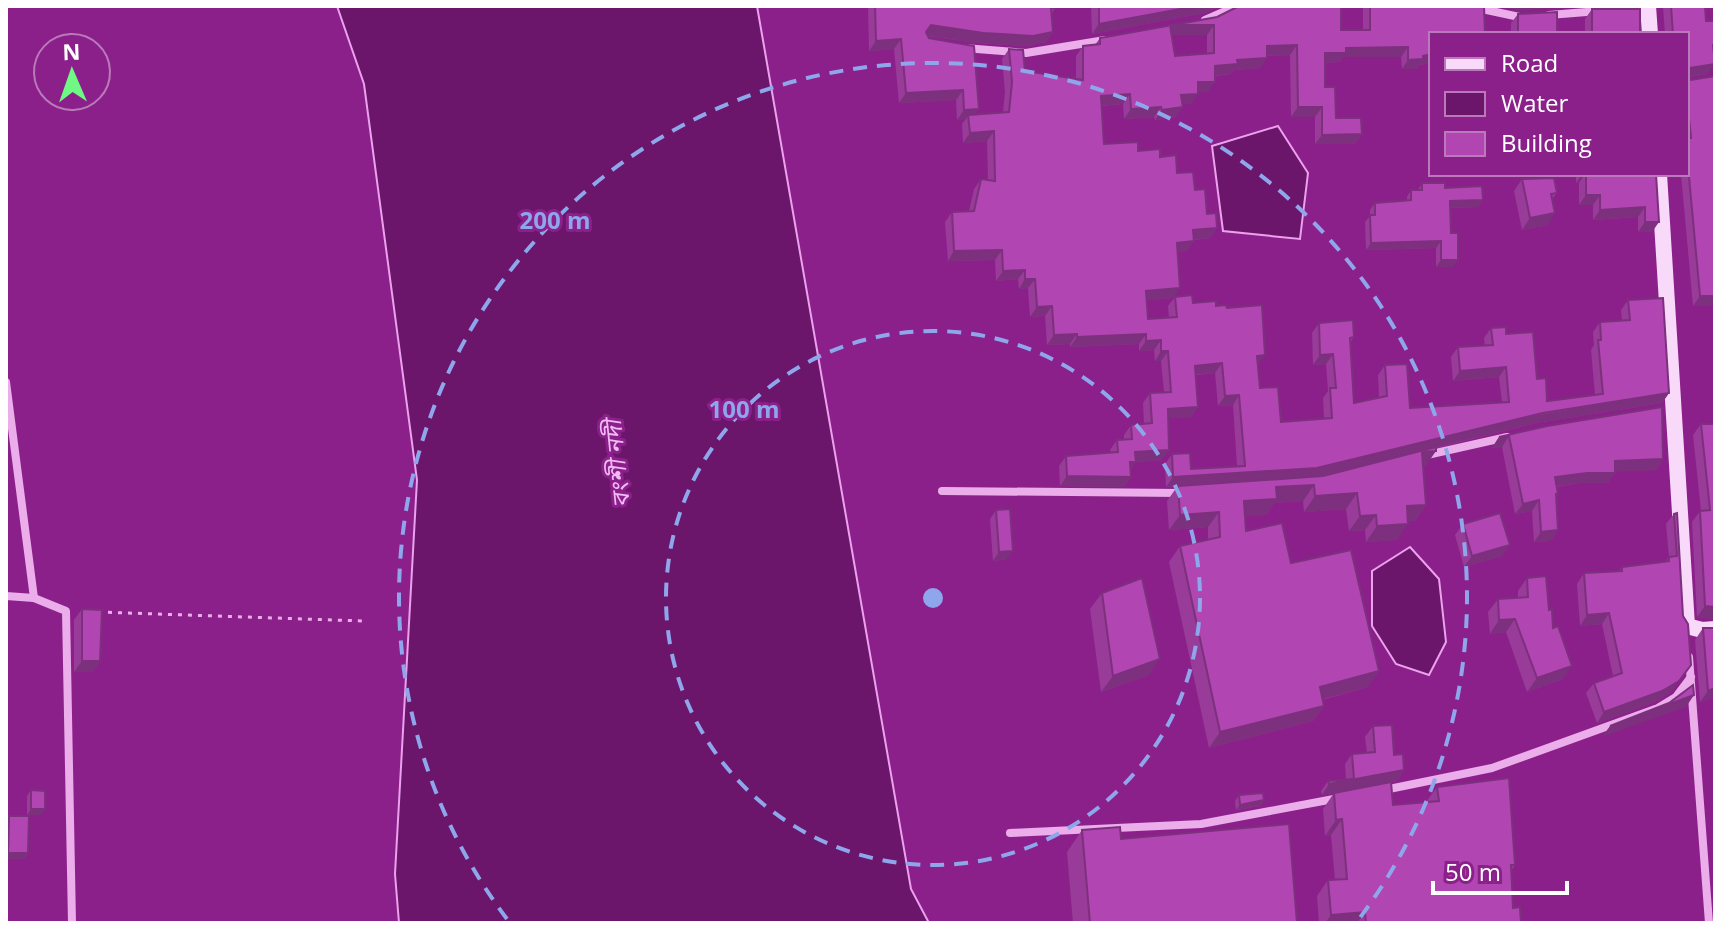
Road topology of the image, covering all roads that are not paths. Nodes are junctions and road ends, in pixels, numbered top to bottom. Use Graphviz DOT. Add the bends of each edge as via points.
graph roads {
  1 [pos="1237,6"];
  2 [pos="1468,6"];
  3 [pos="1643,9"];
  4 [pos="1605,11"];
  5 [pos="1193,22"];
  6 [pos="1649,32"];
  7 [pos="1109,39"];
  8 [pos="950,46"];
  9 [pos="1659,176"];
  10 [pos="6,382"];
  11 [pos="1524,433"];
  12 [pos="1412,459"];
  13 [pos="942,491"];
  14 [pos="1188,493"];
  15 [pos="6,596"];
  16 [pos="34,598"];
  17 [pos="1715,629"];
  18 [pos="1689,651"];
  19 [pos="1691,677"];
  20 [pos="1381,791"];
  21 [pos="1351,796"];
  22 [pos="1010,833"];
  23 [pos="72,923"];
  24 [pos="1709,923"];
  1 -- 5 [label="street"];
  2 -- 4 [label="street" via="1518,18"];
  3 -- 6 [label="street"];
  7 -- 8 [label="street" via="1026,53"];
  9 -- 17 [label="street" via="1667,409 1688,632"];
  10 -- 16 [label="street"];
  11 -- 12 [label="street"];
  13 -- 14 [label="street"];
  15 -- 16 [label="street"];
  16 -- 23 [label="street" via="66,611"];
  18 -- 19 [label="street"];
  19 -- 20 [label="street" via="1676,697 1658,708 1492,768"];
  19 -- 24 [label="street"];
  21 -- 22 [label="street" via="1201,824"];
}
